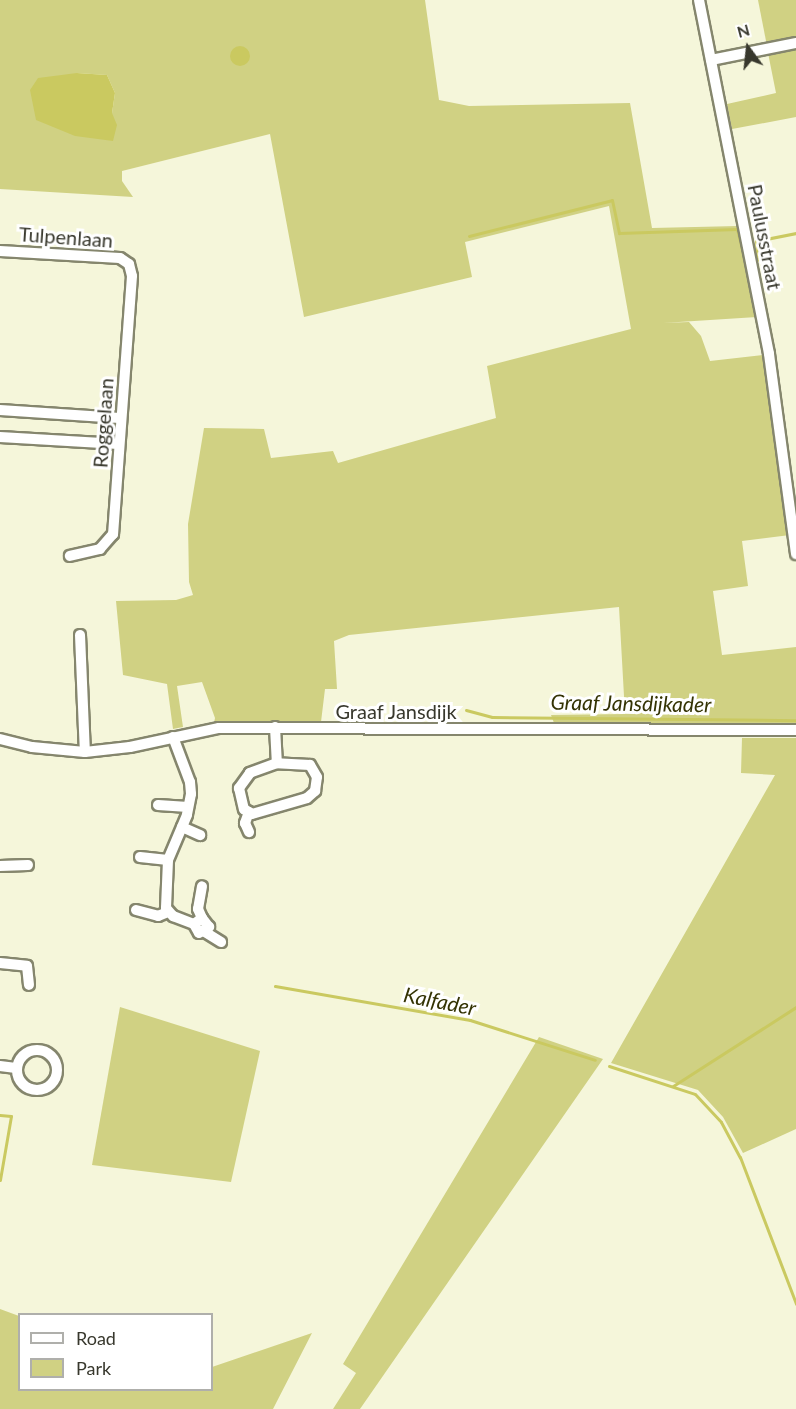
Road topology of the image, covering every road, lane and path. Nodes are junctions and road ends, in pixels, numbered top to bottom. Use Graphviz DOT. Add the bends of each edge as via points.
graph roads {
  1 [pos="699,0"];
  2 [pos="796,43"];
  3 [pos="711,60"];
  4 [pos="0,251"];
  5 [pos="129,264"];
  6 [pos="0,410"];
  7 [pos="120,418"];
  8 [pos="0,437"];
  9 [pos="119,444"];
  10 [pos="796,554"];
  11 [pos="70,556"];
  12 [pos="80,635"];
  13 [pos="275,727"];
  14 [pos="796,730"];
  15 [pos="173,737"];
  16 [pos="0,739"];
  17 [pos="86,752"];
  18 [pos="277,763"];
  19 [pos="158,805"];
  20 [pos="188,807"];
  21 [pos="249,812"];
  22 [pos="182,827"];
  23 [pos="249,832"];
  24 [pos="200,835"];
  25 [pos="140,857"];
  26 [pos="168,860"];
  27 [pos="28,865"];
  28 [pos="0,866"];
  29 [pos="202,886"];
  30 [pos="136,910"];
  31 [pos="168,912"];
  32 [pos="198,921"];
  33 [pos="221,942"];
  34 [pos="0,963"];
  35 [pos="29,985"];
  36 [pos="0,1066"];
  37 [pos="16,1068"];
  1 -- 3 [label="street, Paulusstraat"];
  2 -- 3 [label="street"];
  3 -- 10 [label="street, Paulusstraat" via="769,354"];
  4 -- 5 [label="street, Tulpenlaan" via="109,257"];
  5 -- 7 [label="street, Roggelaan" via="132,276"];
  6 -- 7 [label="street"];
  7 -- 9 [label="street, Roggelaan"];
  8 -- 9 [label="street"];
  9 -- 11 [label="street, Roggelaan" via="113,534 100,549"];
  12 -- 17 [label="street"];
  13 -- 14 [label="street, Graaf Jansdijk"];
  13 -- 15 [label="street, Graaf Jansdijk" via="219,728"];
  13 -- 18 [label="street"];
  15 -- 17 [label="street, Graaf Jansdijk"];
  15 -- 20 [label="street" via="190,782"];
  16 -- 17 [label="street, Graaf Jansdijk" via="41,749"];
  18 -- 21 [label="street" via="242,780 240,798"];
  18 -- 21 [label="street" via="310,765 317,777 315,791 308,798 270,811"];
  19 -- 20 [label="street"];
  20 -- 22 [label="street"];
  21 -- 23 [label="street" via="245,823"];
  22 -- 24 [label="street"];
  22 -- 26 [label="street"];
  25 -- 26 [label="street"];
  26 -- 31 [label="street"];
  27 -- 28 [label="street"];
  29 -- 32 [label="street"];
  30 -- 31 [label="street" via="158,916"];
  31 -- 32 [label="street"];
  32 -- 33 [label="street" via="209,925 206,932"];
  34 -- 35 [label="street" via="27,966"];
  36 -- 37 [label="street"];
}
